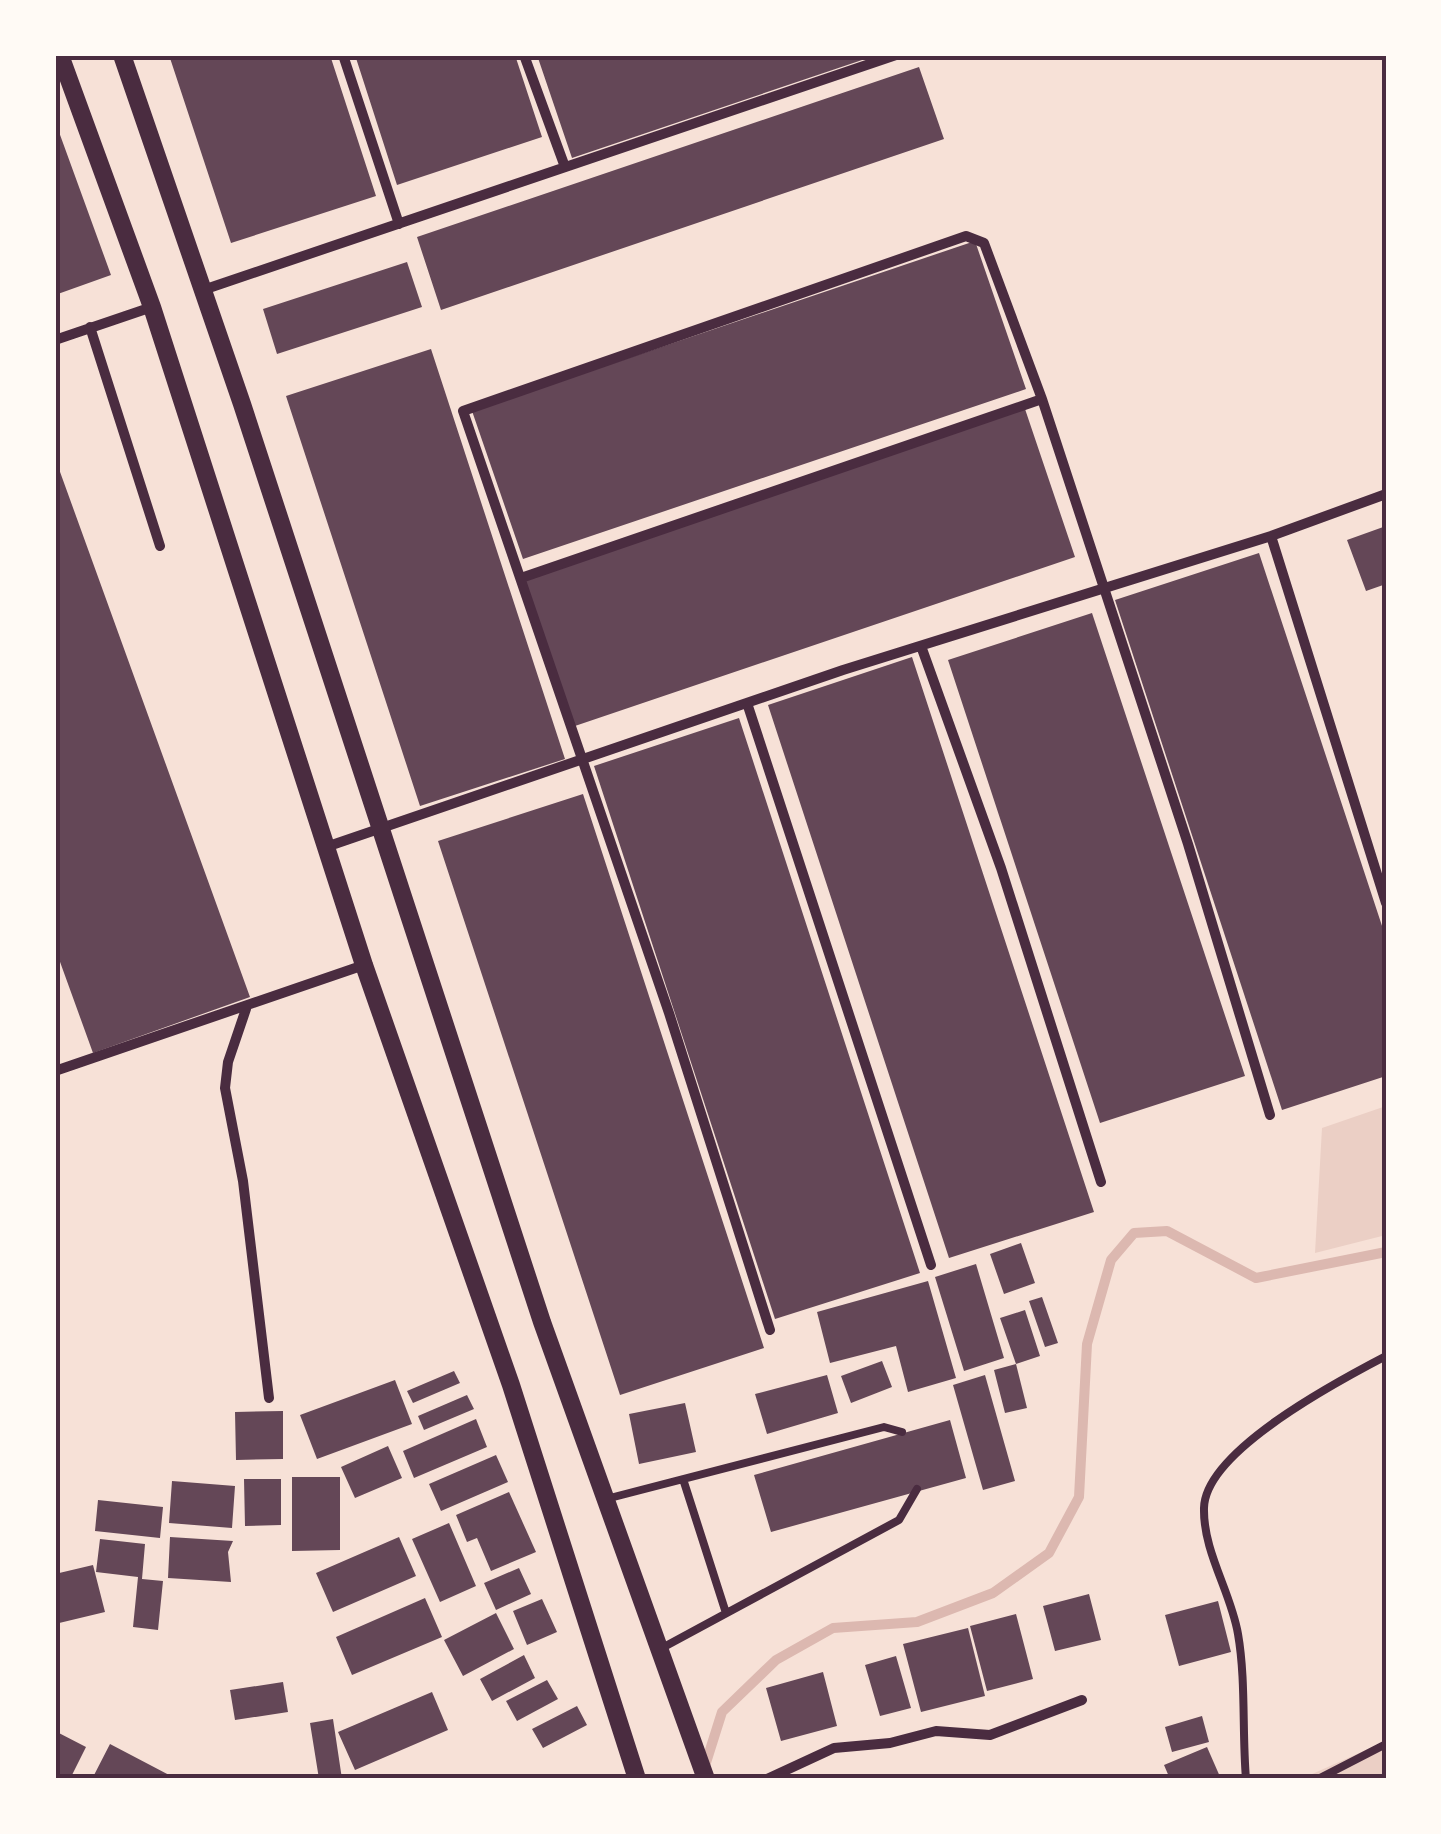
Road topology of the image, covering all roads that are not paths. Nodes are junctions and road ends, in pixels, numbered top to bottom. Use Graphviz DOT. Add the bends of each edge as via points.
graph roads {
  1 [pos="60,55"];
  2 [pos="122,55"];
  3 [pos="344,55"];
  4 [pos="524,55"];
  5 [pos="896,55"];
  6 [pos="565,167"];
  7 [pos="399,224"];
  8 [pos="203,290"];
  9 [pos="152,306"];
  10 [pos="90,328"];
  11 [pos="55,340"];
  12 [pos="1042,399"];
  13 [pos="1386,494"];
  14 [pos="1271,536"];
  15 [pos="160,546"];
  16 [pos="522,578"];
  17 [pos="1101,590"];
  18 [pos="921,646"];
  19 [pos="747,702"];
  20 [pos="581,762"];
  21 [pos="380,830"];
  22 [pos="326,848"];
  23 [pos="1386,903"];
  24 [pos="364,965"];
  25 [pos="246,1008"];
  26 [pos="56,1068"];
  27 [pos="1270,1115"];
  28 [pos="1101,1182"];
  29 [pos="932,1264"];
  30 [pos="770,1330"];
  31 [pos="1386,1356"];
  32 [pos="270,1398"];
  33 [pos="902,1432"];
  34 [pos="683,1479"];
  35 [pos="917,1489"];
  36 [pos="603,1500"];
  37 [pos="726,1613"];
  38 [pos="660,1648"];
  39 [pos="1082,1700"];
  40 [pos="1386,1744"];
  41 [pos="633,1777"];
  42 [pos="706,1779"];
  43 [pos="767,1779"];
  44 [pos="1246,1779"];
  45 [pos="1318,1779"];
  1 -- 9 [label="street"];
  2 -- 8 [label="street"];
  3 -- 7 [label="street"];
  4 -- 6 [label="street"];
  5 -- 6 [label="street"];
  6 -- 7 [label="street"];
  7 -- 8 [label="street"];
  8 -- 21 [label="street"];
  9 -- 10 [label="street"];
  9 -- 22 [label="street"];
  10 -- 11 [label="street"];
  10 -- 15 [label="street"];
  12 -- 16 [label="street"];
  12 -- 16 [label="street" via="984,243 966,236 462,411"];
  12 -- 17 [label="street"];
  13 -- 14 [label="street"];
  14 -- 17 [label="street"];
  14 -- 23 [label="street"];
  16 -- 20 [label="street"];
  17 -- 18 [label="street"];
  17 -- 27 [label="street"];
  18 -- 19 [label="street"];
  18 -- 28 [label="street" via="1001,868"];
  19 -- 20 [label="street"];
  19 -- 29 [label="street"];
  20 -- 21 [label="street"];
  20 -- 30 [label="street"];
  21 -- 22 [label="street"];
  21 -- 36 [label="street"];
  22 -- 24 [label="street"];
  24 -- 25 [label="street"];
  24 -- 41 [label="street" via="511,1385"];
  25 -- 26 [label="street"];
  25 -- 32 [label="street" via="225,1088"];
  31 -- 44 [label="lane" via="1226,1460 1206,1488 1208,1540 1238,1630"];
  33 -- 34 [label="lane" via="884,1427"];
  34 -- 36 [label="lane"];
  34 -- 37 [label="lane"];
  35 -- 37 [label="lane" via="899,1520"];
  36 -- 38 [label="street"];
  37 -- 38 [label="lane"];
  38 -- 42 [label="street"];
  39 -- 43 [label="street" via="990,1736 936,1731 834,1748"];
  40 -- 45 [label="lane"];
}
